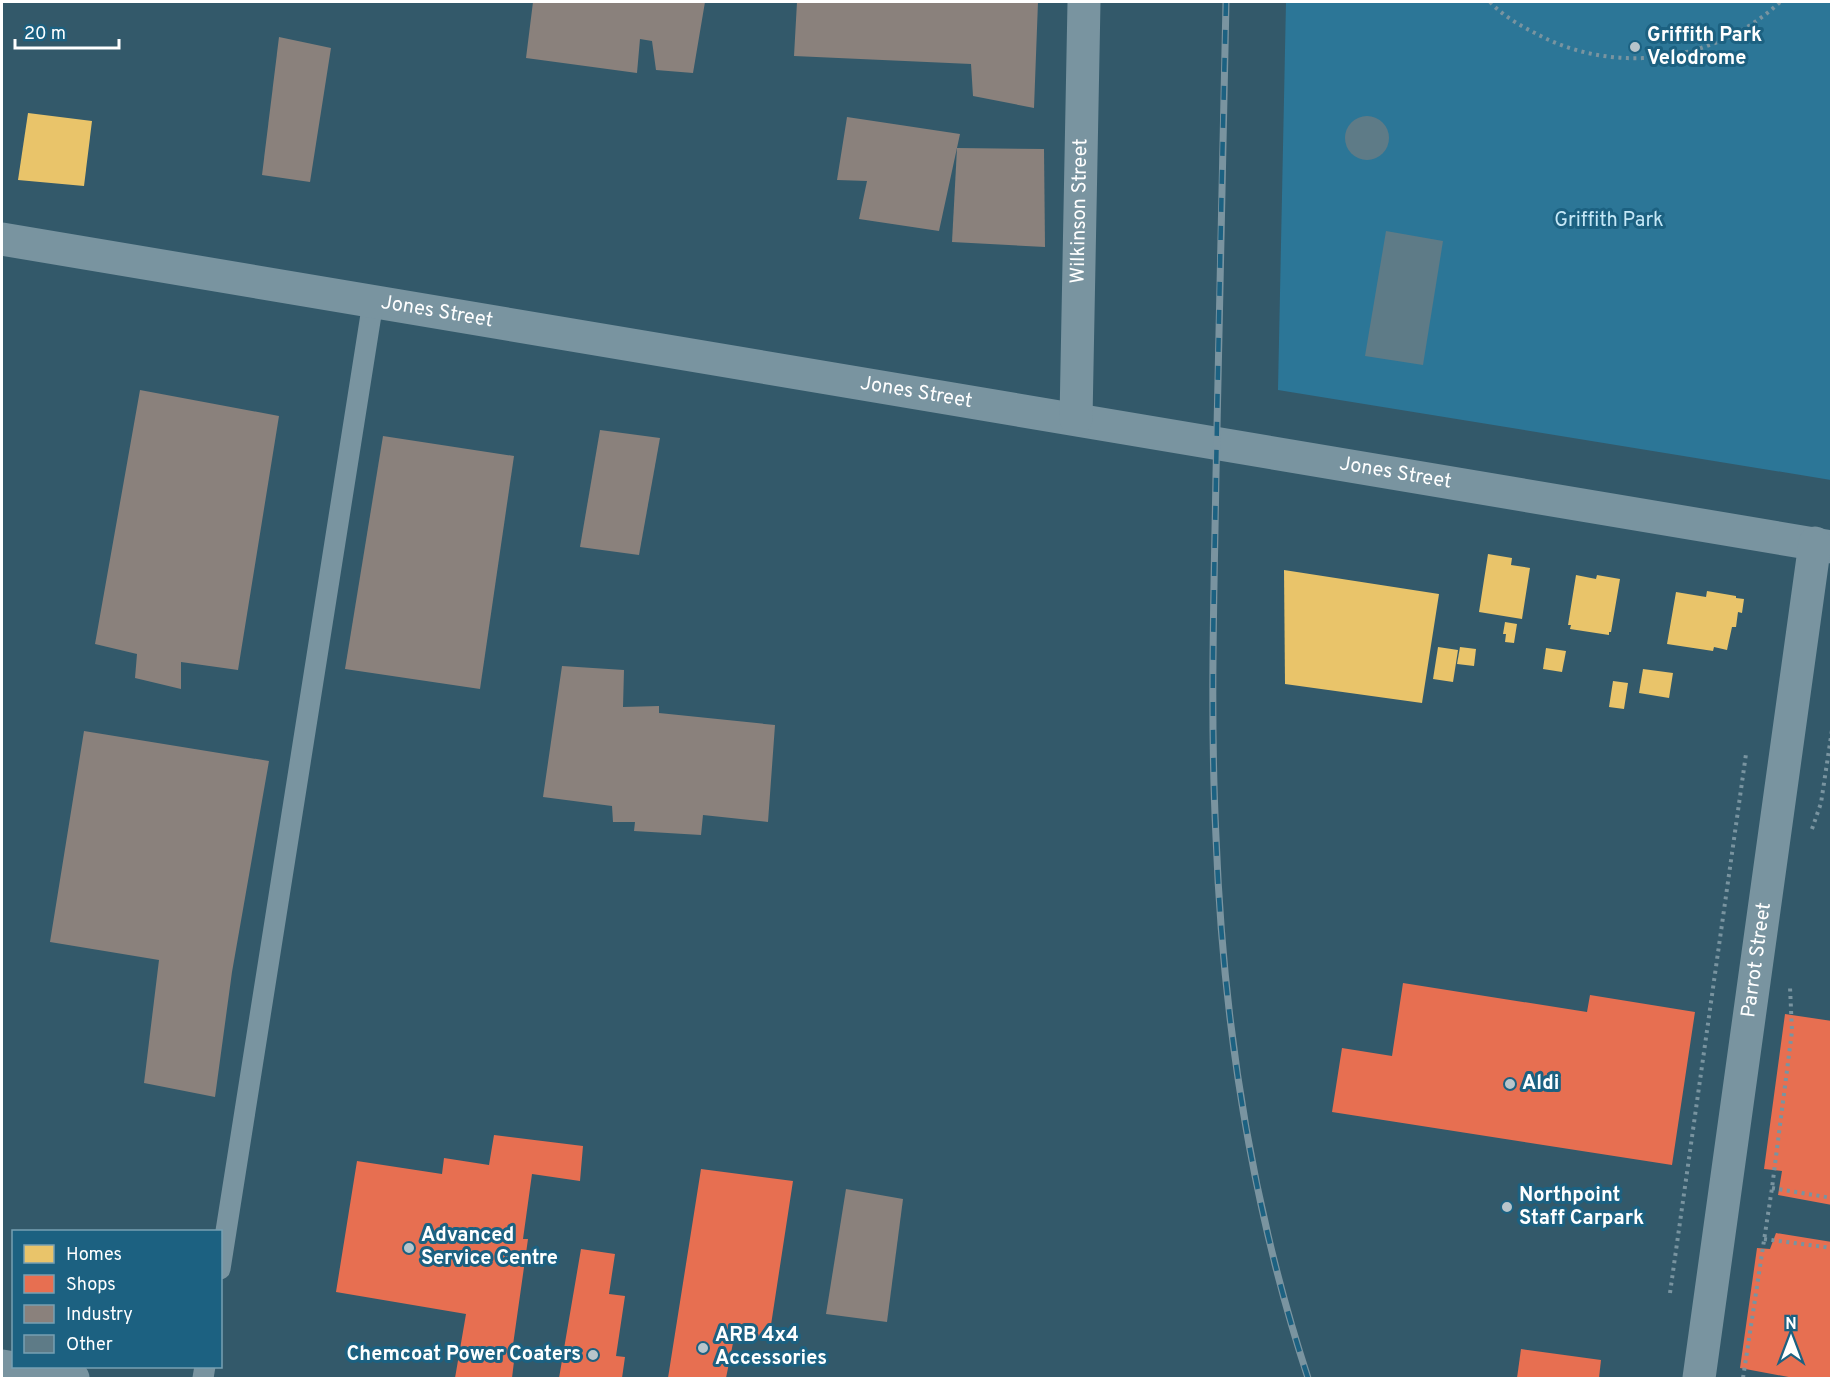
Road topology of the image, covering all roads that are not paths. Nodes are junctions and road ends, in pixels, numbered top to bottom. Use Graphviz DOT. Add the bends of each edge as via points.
graph roads {
  1 [pos="1084,2"];
  2 [pos="2,239"];
  3 [pos="373,302"];
  4 [pos="1076,420"];
  5 [pos="1823,545"];
  6 [pos="222,1256"];
  7 [pos="14,1368"];
  8 [pos="73,1378"];
  9 [pos="1699,1378"];
  1 -- 4 [label="street, Wilkinson Street"];
  2 -- 3 [label="street, Jones Street"];
  3 -- 4 [label="street, Jones Street"];
  3 -- 6 [label="lane"];
  4 -- 5 [label="street, Jones Street"];
  5 -- 9 [label="street, Parrot Street"];
  7 -- 8 [label="street"];
}
